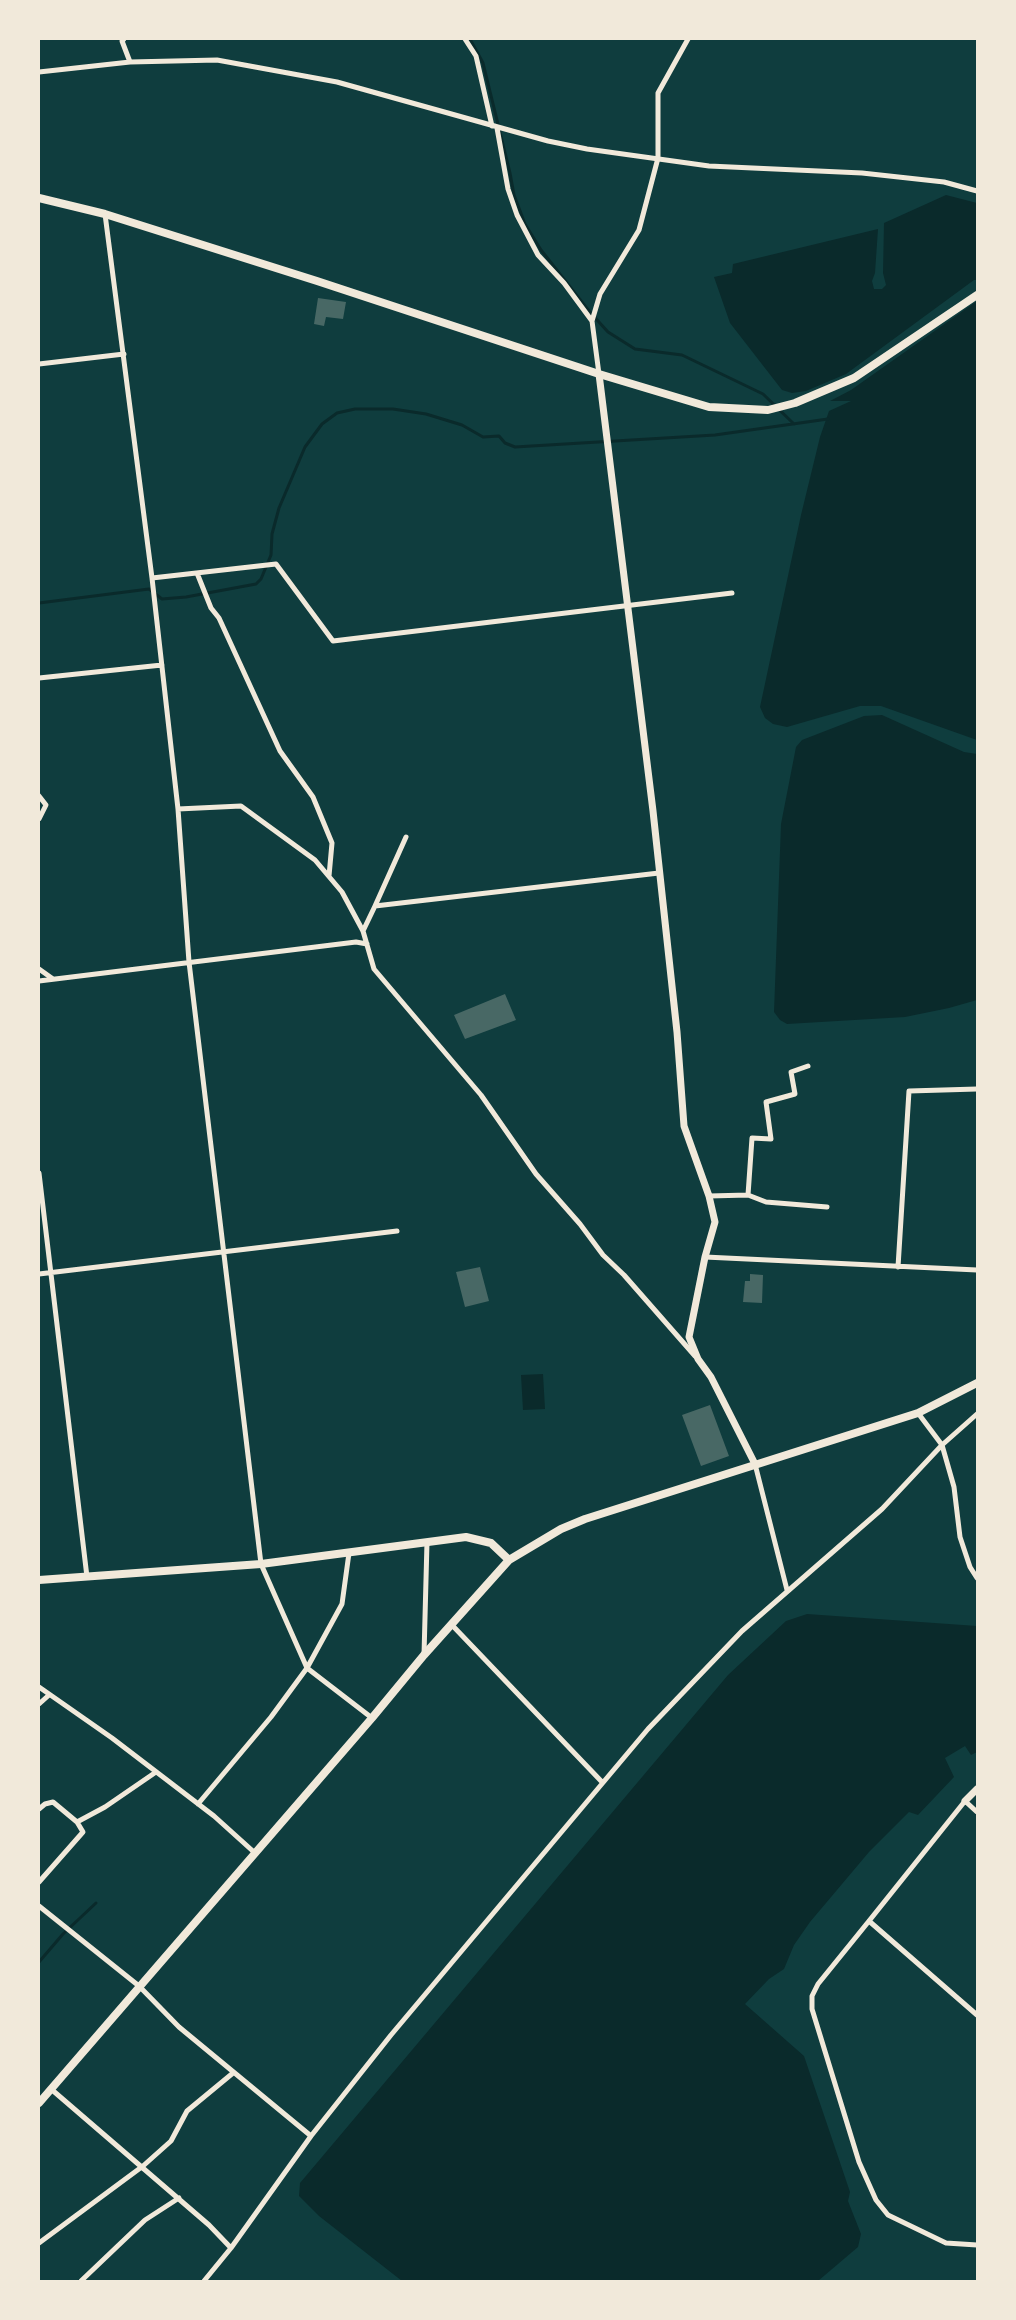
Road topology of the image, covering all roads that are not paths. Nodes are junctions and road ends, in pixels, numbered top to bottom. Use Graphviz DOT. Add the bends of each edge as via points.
graph roads {
  1 [pos="124,39"];
  2 [pos="465,39"];
  3 [pos="688,39"];
  4 [pos="130,62"];
  5 [pos="39,72"];
  6 [pos="494,127"];
  7 [pos="658,158"];
  8 [pos="977,191"];
  9 [pos="39,198"];
  10 [pos="105,214"];
  11 [pos="977,295"];
  12 [pos="592,321"];
  13 [pos="124,354"];
  14 [pos="39,364"];
  15 [pos="599,374"];
  16 [pos="197,573"];
  17 [pos="152,578"];
  18 [pos="732,593"];
  19 [pos="628,606"];
  20 [pos="162,665"];
  21 [pos="39,678"];
  22 [pos="39,796"];
  23 [pos="178,809"];
  24 [pos="39,819"];
  25 [pos="406,837"];
  26 [pos="658,873"];
  27 [pos="329,876"];
  28 [pos="375,906"];
  29 [pos="363,931"];
  30 [pos="367,944"];
  31 [pos="189,962"];
  32 [pos="39,969"];
  33 [pos="53,979"];
  34 [pos="39,981"];
  35 [pos="808,1066"];
  36 [pos="977,1089"];
  37 [pos="39,1173"];
  38 [pos="748,1195"];
  39 [pos="709,1196"];
  40 [pos="827,1207"];
  41 [pos="397,1231"];
  42 [pos="223,1252"];
  43 [pos="705,1257"];
  44 [pos="898,1267"];
  45 [pos="977,1269"];
  46 [pos="51,1273"];
  47 [pos="39,1274"];
  48 [pos="698,1359"];
  49 [pos="977,1383"];
  50 [pos="918,1413"];
  51 [pos="977,1414"];
  52 [pos="942,1445"];
  53 [pos="755,1464"];
  54 [pos="427,1542"];
  55 [pos="349,1553"];
  56 [pos="509,1560"];
  57 [pos="261,1564"];
  58 [pos="87,1577"];
  59 [pos="977,1578"];
  60 [pos="39,1580"];
  61 [pos="787,1590"];
  62 [pos="451,1624"];
  63 [pos="424,1655"];
  64 [pos="306,1668"];
  65 [pos="39,1687"];
  66 [pos="49,1695"];
  67 [pos="39,1704"];
  68 [pos="372,1718"];
  69 [pos="156,1772"];
  70 [pos="602,1782"];
  71 [pos="977,1789"];
  72 [pos="965,1801"];
  73 [pos="198,1804"];
  74 [pos="39,1809"];
  75 [pos="977,1812"];
  76 [pos="77,1821"];
  77 [pos="255,1853"];
  78 [pos="39,1882"];
  79 [pos="39,1906"];
  80 [pos="869,1921"];
  81 [pos="140,1986"];
  82 [pos="977,2015"];
  83 [pos="233,2073"];
  84 [pos="51,2089"];
  85 [pos="39,2103"];
  86 [pos="311,2136"];
  87 [pos="143,2166"];
  88 [pos="178,2198"];
  89 [pos="39,2243"];
  90 [pos="977,2245"];
  91 [pos="231,2248"];
  92 [pos="81,2281"];
  93 [pos="204,2281"];
  1 -- 4 [label="street"];
  2 -- 6 [label="street" via="476,56"];
  3 -- 7 [label="street" via="658,93"];
  4 -- 5 [label="street"];
  4 -- 6 [label="street" via="217,60 269,69 337,82"];
  6 -- 7 [label="street" via="587,149"];
  6 -- 12 [label="street" via="517,215 538,255"];
  7 -- 8 [label="street" via="709,166 862,173 944,182"];
  7 -- 12 [label="street" via="639,230 600,294"];
  9 -- 10 [label="main road"];
  10 -- 13 [label="street"];
  10 -- 15 [label="main road"];
  11 -- 15 [label="main road" via="854,378 768,410 709,407"];
  12 -- 15 [label="street"];
  13 -- 14 [label="street"];
  13 -- 17 [label="street"];
  15 -- 19 [label="street"];
  16 -- 17 [label="street"];
  16 -- 19 [label="street" via="276,564 333,640"];
  16 -- 27 [label="street" via="280,751 313,797 332,843"];
  17 -- 20 [label="street"];
  18 -- 19 [label="street"];
  19 -- 26 [label="street"];
  20 -- 21 [label="street"];
  20 -- 23 [label="street"];
  22 -- 24 [label="street" via="46,805"];
  23 -- 27 [label="street" via="241,806 315,860"];
  23 -- 31 [label="street"];
  25 -- 28 [label="street"];
  26 -- 28 [label="street"];
  26 -- 39 [label="street" via="684,1126"];
  27 -- 29 [label="street"];
  28 -- 29 [label="street"];
  29 -- 30 [label="street"];
  30 -- 31 [label="street" via="356,942"];
  30 -- 48 [label="street" via="374,969 481,1095 536,1174"];
  31 -- 33 [label="street"];
  31 -- 42 [label="street"];
  32 -- 33 [label="street"];
  33 -- 34 [label="street"];
  35 -- 38 [label="street" via="792,1072 795,1094 766,1102 771,1139 752,1138"];
  36 -- 44 [label="street" via="909,1090"];
  37 -- 46 [label="street"];
  38 -- 39 [label="street"];
  38 -- 40 [label="street" via="766,1202"];
  39 -- 43 [label="street" via="715,1222"];
  41 -- 42 [label="street"];
  42 -- 46 [label="street"];
  42 -- 57 [label="street"];
  43 -- 44 [label="street"];
  43 -- 48 [label="street" via="689,1337"];
  44 -- 45 [label="street"];
  46 -- 47 [label="street"];
  46 -- 58 [label="street"];
  48 -- 53 [label="street"];
  49 -- 50 [label="main road"];
  50 -- 52 [label="street"];
  50 -- 53 [label="main road"];
  51 -- 52 [label="street"];
  52 -- 59 [label="street" via="954,1487 960,1537"];
  52 -- 61 [label="street" via="882,1509"];
  53 -- 56 [label="main road" via="585,1519"];
  53 -- 61 [label="street"];
  54 -- 55 [label="main road"];
  54 -- 56 [label="main road" via="479,1538 491,1543"];
  54 -- 63 [label="street"];
  55 -- 57 [label="main road"];
  55 -- 64 [label="street" via="342,1604"];
  56 -- 62 [label="main road"];
  57 -- 58 [label="main road"];
  57 -- 64 [label="street"];
  58 -- 60 [label="main road"];
  61 -- 70 [label="street" via="679,1694"];
  62 -- 63 [label="main road"];
  62 -- 70 [label="street"];
  63 -- 68 [label="main road"];
  64 -- 68 [label="street"];
  64 -- 73 [label="street" via="264,1726"];
  65 -- 66 [label="street"];
  66 -- 67 [label="street"];
  66 -- 69 [label="street"];
  68 -- 77 [label="main road"];
  69 -- 73 [label="street"];
  69 -- 76 [label="street"];
  70 -- 86 [label="street"];
  71 -- 72 [label="street"];
  72 -- 75 [label="street"];
  72 -- 80 [label="street"];
  73 -- 77 [label="street"];
  74 -- 76 [label="street" via="53,1802"];
  76 -- 78 [label="street" via="82,1832"];
  77 -- 81 [label="main road"];
  79 -- 81 [label="street"];
  80 -- 82 [label="street"];
  80 -- 90 [label="street" via="812,1996 812,2009 859,2162 876,2200 888,2215 946,2243"];
  81 -- 83 [label="street" via="179,2027"];
  81 -- 84 [label="main road"];
  83 -- 86 [label="street"];
  83 -- 87 [label="street" via="188,2110 171,2141"];
  84 -- 85 [label="main road"];
  84 -- 87 [label="street"];
  86 -- 91 [label="street"];
  87 -- 88 [label="street"];
  87 -- 89 [label="street"];
  88 -- 91 [label="street"];
  88 -- 92 [label="street" via="145,2220"];
  91 -- 93 [label="street"];
}
